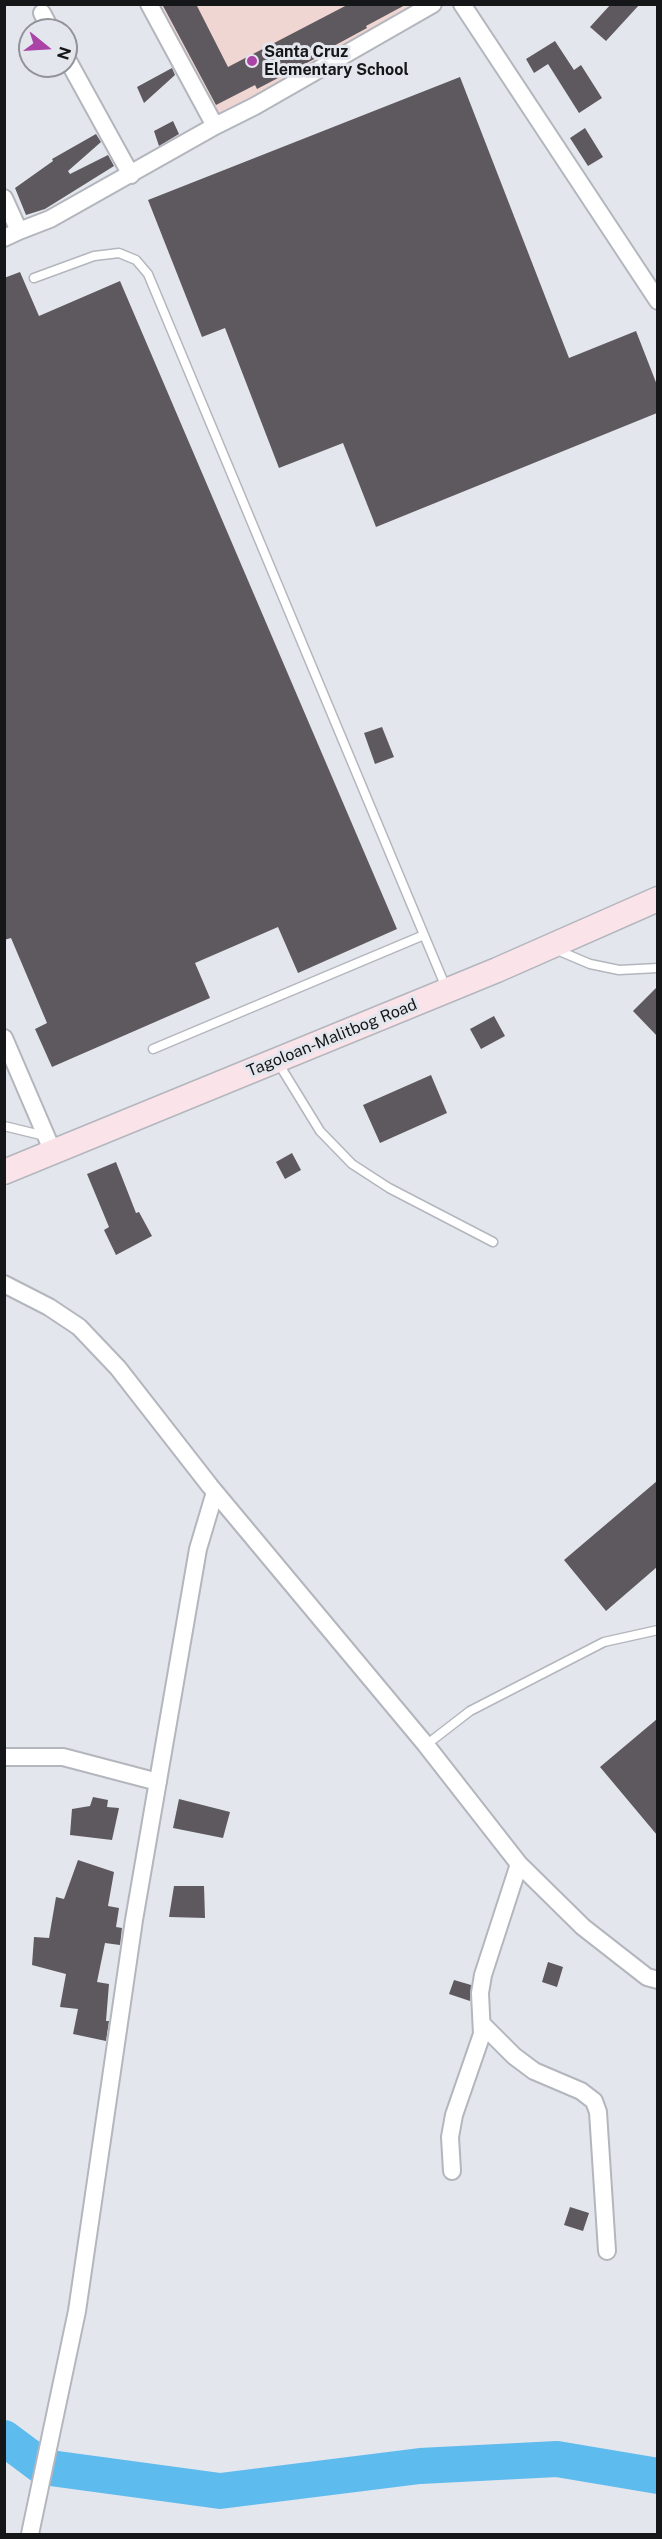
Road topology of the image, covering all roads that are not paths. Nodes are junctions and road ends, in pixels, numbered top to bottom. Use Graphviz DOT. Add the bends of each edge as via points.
graph roads {
  1 [pos="149,4"];
  2 [pos="433,4"];
  3 [pos="462,4"];
  4 [pos="42,13"];
  5 [pos="45,18"];
  6 [pos="78,78"];
  7 [pos="215,126"];
  8 [pos="131,175"];
  9 [pos="4,198"];
  10 [pos="12,234"];
  11 [pos="34,278"];
  12 [pos="657,301"];
  13 [pos="657,899"];
  14 [pos="424,936"];
  15 [pos="549,947"];
  16 [pos="657,968"];
  17 [pos="447,990"];
  18 [pos="4,1038"];
  19 [pos="153,1049"];
  20 [pos="277,1061"];
  21 [pos="4,1126"];
  22 [pos="49,1145"];
  23 [pos="4,1172"];
  24 [pos="493,1242"];
  25 [pos="4,1284"];
  26 [pos="215,1492"];
  27 [pos="657,1629"];
  28 [pos="426,1745"];
  29 [pos="4,1757"];
  30 [pos="158,1782"];
  31 [pos="519,1864"];
  32 [pos="657,1980"];
  33 [pos="483,2025"];
  34 [pos="452,2171"];
  35 [pos="607,2251"];
  36 [pos="30,2535"];
  1 -- 7 [label="street"];
  2 -- 7 [label="street"];
  3 -- 12 [label="street"];
  4 -- 5 [label="street"];
  6 -- 8 [label="street"];
  7 -- 8 [label="street"];
  8 -- 10 [label="street" via="50,219"];
  9 -- 10 [label="street"];
  11 -- 14 [label="lane" via="94,256 119,253 136,260 148,274"];
  13 -- 15 [label="main road, Tagoloan-Malitbog Road"];
  14 -- 17 [label="lane"];
  14 -- 19 [label="lane"];
  15 -- 16 [label="lane" via="590,964 619,970"];
  15 -- 17 [label="main road, Tagoloan-Malitbog Road"];
  17 -- 20 [label="main road, Tagoloan-Malitbog Road"];
  18 -- 22 [label="street"];
  20 -- 22 [label="main road, Tagoloan-Malitbog Road"];
  20 -- 24 [label="lane" via="320,1131 352,1164 389,1188"];
  21 -- 22 [label="lane"];
  22 -- 23 [label="main road, Tagoloan-Malitbog Road"];
  25 -- 26 [label="street" via="79,1327 118,1368"];
  26 -- 28 [label="street"];
  26 -- 30 [label="street" via="198,1549"];
  27 -- 28 [label="lane" via="604,1642 470,1711"];
  28 -- 31 [label="street"];
  29 -- 30 [label="street" via="63,1757"];
  30 -- 36 [label="street" via="77,2311"];
  31 -- 32 [label="street" via="583,1927 647,1977"];
  31 -- 33 [label="street" via="483,1976"];
  33 -- 34 [label="street" via="454,2115 450,2137"];
  33 -- 35 [label="street" via="534,2071 581,2091 594,2101 598,2112"];
}
